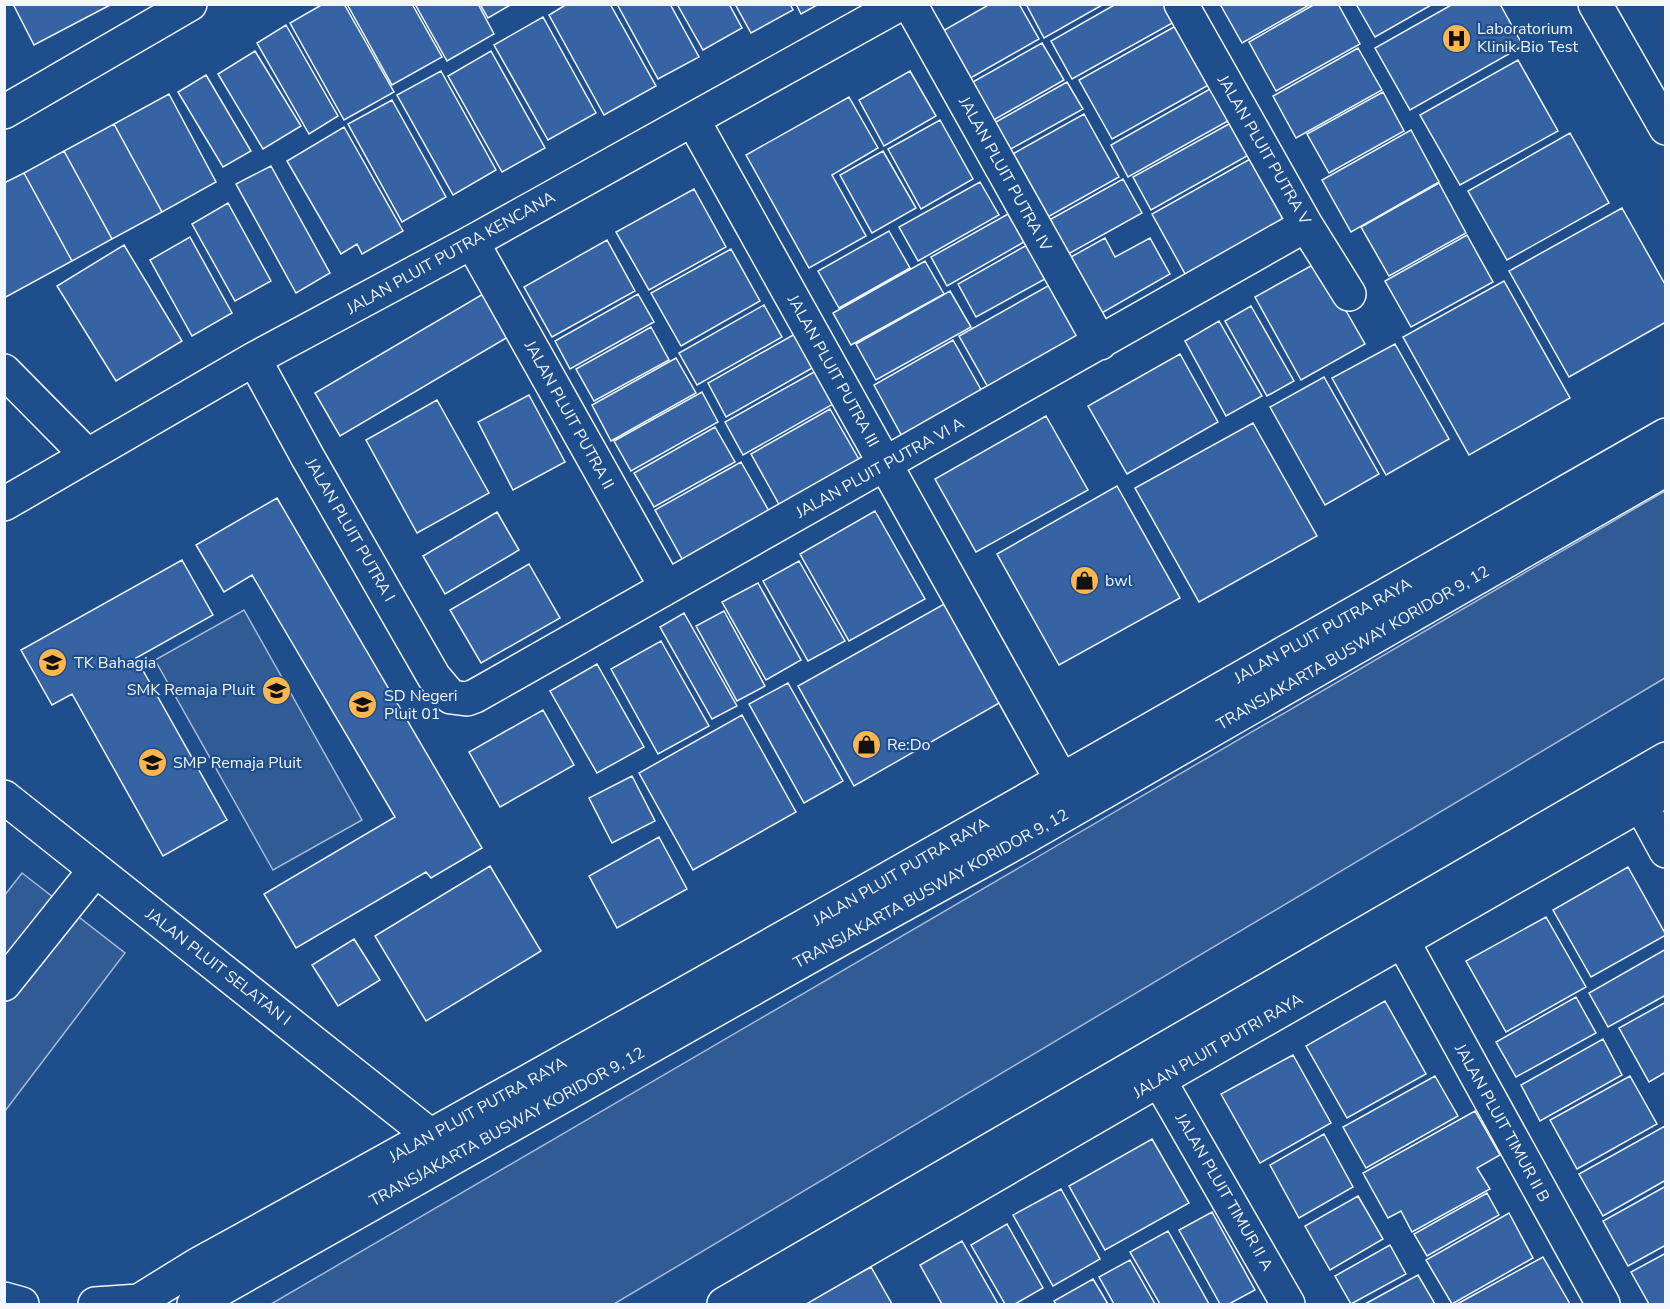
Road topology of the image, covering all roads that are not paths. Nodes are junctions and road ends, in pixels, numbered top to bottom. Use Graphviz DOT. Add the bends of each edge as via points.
graph roads {
  1 [pos="190,4"];
  2 [pos="900,4"];
  3 [pos="910,4"];
  4 [pos="1181,4"];
  5 [pos="1595,4"];
  6 [pos="9,99"];
  7 [pos="693,120"];
  8 [pos="1665,128"];
  9 [pos="1306,225"];
  10 [pos="472,242"];
  11 [pos="1349,294"];
  12 [pos="1100,343"];
  13 [pos="254,359"];
  14 [pos="4,371"];
  15 [pos="1665,435"];
  16 [pos="87,455"];
  17 [pos="886,465"];
  18 [pos="1665,469"];
  19 [pos="4,504"];
  20 [pos="666,587"];
  21 [pos="451,697"];
  22 [pos="1665,759"];
  23 [pos="1061,779"];
  24 [pos="4,797"];
  25 [pos="1653,797"];
  26 [pos="1665,851"];
  27 [pos="95,870"];
  28 [pos="1402,940"];
  29 [pos="4,984"];
  30 [pos="1159,1080"];
  31 [pos="431,1136"];
  32 [pos="4,1299"];
  33 [pos="137,1303"];
  34 [pos="22,1305"];
  35 [pos="95,1305"];
  36 [pos="194,1305"];
  37 [pos="724,1305"];
  38 [pos="772,1305"];
  39 [pos="1288,1305"];
  40 [pos="1603,1305"];
  1 -- 6 [label="street"];
  2 -- 7 [label="street, JALAN PLUIT PUTRA KENCANA"];
  3 -- 12 [label="street, JALAN PLUIT PUTRA IV"];
  4 -- 9 [label="street, JALAN PLUIT PUTRA V"];
  5 -- 8 [label="street"];
  7 -- 10 [label="street, JALAN PLUIT PUTRA KENCANA"];
  7 -- 17 [label="street, JALAN PLUIT PUTRA III"];
  9 -- 11 [label="street, JALAN PLUIT PUTRA V"];
  9 -- 12 [label="street, JALAN PLUIT PUTRA VI A"];
  10 -- 13 [label="street, JALAN PLUIT PUTRA KENCANA"];
  10 -- 20 [label="street, JALAN PLUIT PUTRA II"];
  12 -- 17 [label="street, JALAN PLUIT PUTRA VI A"];
  13 -- 16 [label="street, JALAN PLUIT PUTRA KENCANA"];
  13 -- 21 [label="street, JALAN PLUIT PUTRA I" via="434,678"];
  14 -- 16 [label="street"];
  15 -- 23 [label="street, JALAN PLUIT PUTRA RAYA"];
  16 -- 19 [label="street, JALAN PLUIT PUTRA KENCANA"];
  17 -- 20 [label="street, JALAN PLUIT PUTRA VI A"];
  17 -- 23 [label="street, JALAN PLUIT PUTRA III"];
  18 -- 36 [label="street, TRANSJAKARTA BUSWAY KORIDOR 9, 12" via="1015,843"];
  20 -- 21 [label="street, JALAN PLUIT PUTRA VI A" via="475,696"];
  22 -- 37 [label="street"];
  23 -- 31 [label="street, JALAN PLUIT PUTRA RAYA"];
  24 -- 27 [label="street, JALAN PLUIT SELATAN I"];
  25 -- 26 [label="street"];
  25 -- 28 [label="street, JALAN PLUIT PUTRI RAYA"];
  27 -- 29 [label="street"];
  27 -- 31 [label="street, JALAN PLUIT SELATAN I"];
  28 -- 30 [label="street, JALAN PLUIT PUTRI RAYA"];
  28 -- 40 [label="street, JALAN PLUIT TIMUR II B"];
  30 -- 38 [label="street, JALAN PLUIT PUTRI RAYA"];
  30 -- 39 [label="street, JALAN PLUIT TIMUR II A"];
  31 -- 33 [label="street, JALAN PLUIT PUTRA RAYA" via="197,1265"];
  32 -- 34 [label="street"];
  33 -- 35 [label="street"];
}
